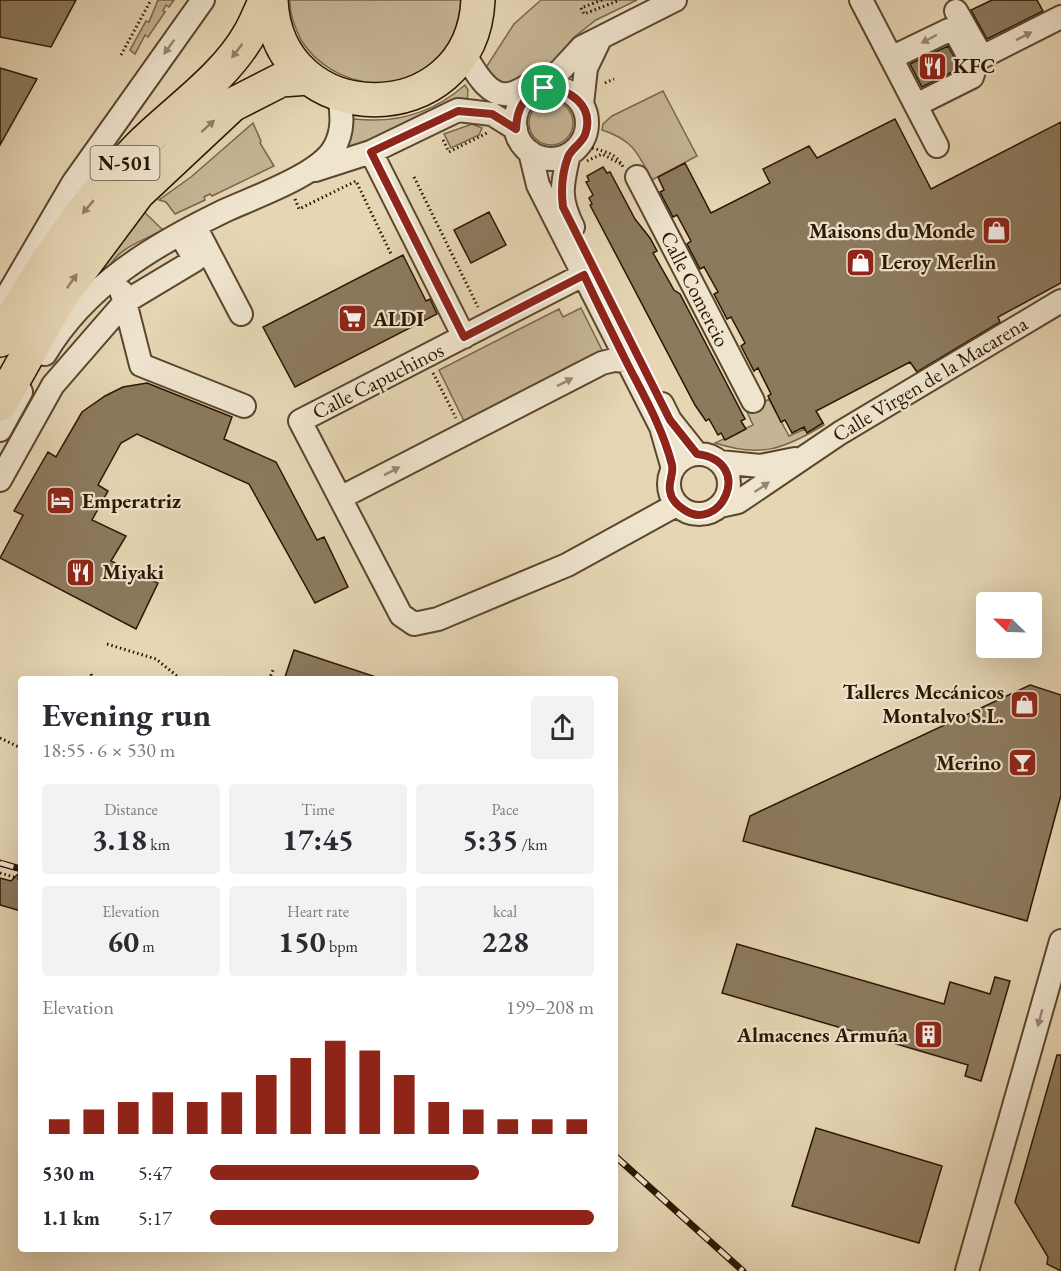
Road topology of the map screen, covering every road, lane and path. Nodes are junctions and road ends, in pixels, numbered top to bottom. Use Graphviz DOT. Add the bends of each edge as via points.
graph roads {
  1 [pos="151,0"];
  2 [pos="203,0"];
  3 [pos="266,0"];
  4 [pos="271,0"];
  5 [pos="602,0"];
  6 [pos="620,0"];
  7 [pos="675,0"];
  8 [pos="861,0"];
  9 [pos="1054,0"];
  10 [pos="484,5"];
  11 [pos="956,11"];
  12 [pos="1061,15"];
  13 [pos="601,38"];
  14 [pos="121,55"];
  15 [pos="461,55"];
  16 [pos="891,58"];
  17 [pos="309,78"];
  18 [pos="614,79"];
  19 [pos="550,81"];
  20 [pos="599,86"];
  21 [pos="339,95"];
  22 [pos="524,99"];
  23 [pos="582,104"];
  24 [pos="916,105"];
  25 [pos="506,129"];
  26 [pos="438,131"];
  27 [pos="937,146"];
  28 [pos="592,148"];
  29 [pos="371,152"];
  30 [pos="530,152"];
  31 [pos="575,160"];
  32 [pos="626,167"];
  33 [pos="308,172"];
  34 [pos="414,177"];
  35 [pos="294,197"];
  36 [pos="188,230"];
  37 [pos="392,256"];
  38 [pos="116,275"];
  39 [pos="584,275"];
  40 [pos="1061,300"];
  41 [pos="124,302"];
  42 [pos="0,308"];
  43 [pos="478,308"];
  44 [pos="241,314"];
  45 [pos="464,337"];
  46 [pos="0,340"];
  47 [pos="627,362"];
  48 [pos="431,369"];
  49 [pos="753,401"];
  50 [pos="0,404"];
  51 [pos="244,406"];
  52 [pos="461,427"];
  53 [pos="0,430"];
  54 [pos="697,454"];
  55 [pos="800,459"];
  56 [pos="720,462"];
  57 [pos="673,469"];
  58 [pos="0,480"];
  59 [pos="340,498"];
  60 [pos="676,505"];
  61 [pos="720,506"];
  62 [pos="107,644"];
  63 [pos="273,670"];
  64 [pos="177,676"];
  65 [pos="271,676"];
  66 [pos="0,738"];
  67 [pos="18,747"];
  68 [pos="0,873"];
  69 [pos="18,878"];
  70 [pos="1061,941"];
  71 [pos="979,1230"];
  72 [pos="953,1271"];
  73 [pos="967,1271"];
  1 -- 14 [label="path"];
  2 -- 42 [label="street, one-way" via="85,166"];
  3 -- 46 [label="highway, N-501, one-way" via="250,34 233,57 138,148 77,220"];
  4 -- 17 [label="highway" via="271,15 279,39 291,60"];
  5 -- 6 [label="path" via="581,8 584,14"];
  7 -- 13 [label="street"];
  8 -- 16 [label="street"];
  9 -- 12 [label="street"];
  10 -- 15 [label="highway"];
  11 -- 12 [label="street, one-way" via="982,57"];
  13 -- 19 [label="street" via="582,47"];
  13 -- 23 [label="street" via="586,68"];
  15 -- 19 [label="street" via="486,85 504,94 520,91 531,83"];
  15 -- 21 [label="highway" via="440,78 400,98 365,101"];
  15 -- 22 [label="street" via="471,78 492,97"];
  16 -- 24 [label="street"];
  24 -- 16 [label="street, one-way" via="972,77 975,68 955,31 949,30"];
  17 -- 21 [label="highway"];
  50 -- 17 [label="highway, N-501, one-way" via="59,299 138,193 232,105 280,80"];
  18 -- 20 [label="path"];
  19 -- 22 [label="street"];
  19 -- 23 [label="street"];
  21 -- 33 [label="street" via="343,122 334,150"];
  22 -- 25 [label="street"];
  23 -- 31 [label="street" via="585,134"];
  24 -- 27 [label="street"];
  25 -- 26 [label="path" via="449,152"];
  25 -- 29 [label="street" via="492,114 458,111"];
  25 -- 30 [label="street"];
  28 -- 32 [label="path" via="610,153"];
  29 -- 33 [label="street"];
  29 -- 45 [label="street"];
  30 -- 31 [label="street" via="542,158"];
  30 -- 39 [label="street" via="538,185"];
  31 -- 32 [label="path" via="602,154"];
  31 -- 54 [label="street" via="561,188 563,207 670,420"];
  32 -- 49 [label="street, Calle Comercio"];
  33 -- 36 [label="street"];
  34 -- 43 [label="path"];
  35 -- 37 [label="path" via="299,209 356,181"];
  36 -- 38 [label="street"];
  36 -- 41 [label="street" via="195,260"];
  36 -- 44 [label="street"];
  38 -- 41 [label="street"];
  38 -- 53 [label="street" via="76,309"];
  39 -- 45 [label="street, Calle Capuchinos"];
  39 -- 47 [label="street"];
  40 -- 55 [label="street, Calle Virgen de la Macarena"];
  41 -- 51 [label="street" via="141,365"];
  41 -- 58 [label="street" via="53,385"];
  45 -- 59 [label="street, Calle Capuchinos" via="300,421"];
  47 -- 57 [label="street" via="661,428"];
  59 -- 47 [label="street, one-way" via="602,363"];
  48 -- 52 [label="path"];
  54 -- 56 [label="street"];
  54 -- 57 [label="street" via="683,458"];
  55 -- 56 [label="street, Calle Virgen de la Macarena" via="760,466"];
  61 -- 55 [label="street, Calle Virgen de la Macarena, one-way" via="746,497"];
  56 -- 61 [label="street" via="728,476 728,492"];
  57 -- 60 [label="street" via="669,487"];
  59 -- 60 [label="street" via="401,615 422,624 567,565"];
  60 -- 61 [label="street" via="698,515"];
  62 -- 64 [label="path" via="156,659"];
  63 -- 65 [label="path"];
  66 -- 67 [label="path"];
  68 -- 69 [label="path"];
  70 -- 71 [label="street, one-way"];
  71 -- 72 [label="street"];
  71 -- 73 [label="street"];
}
